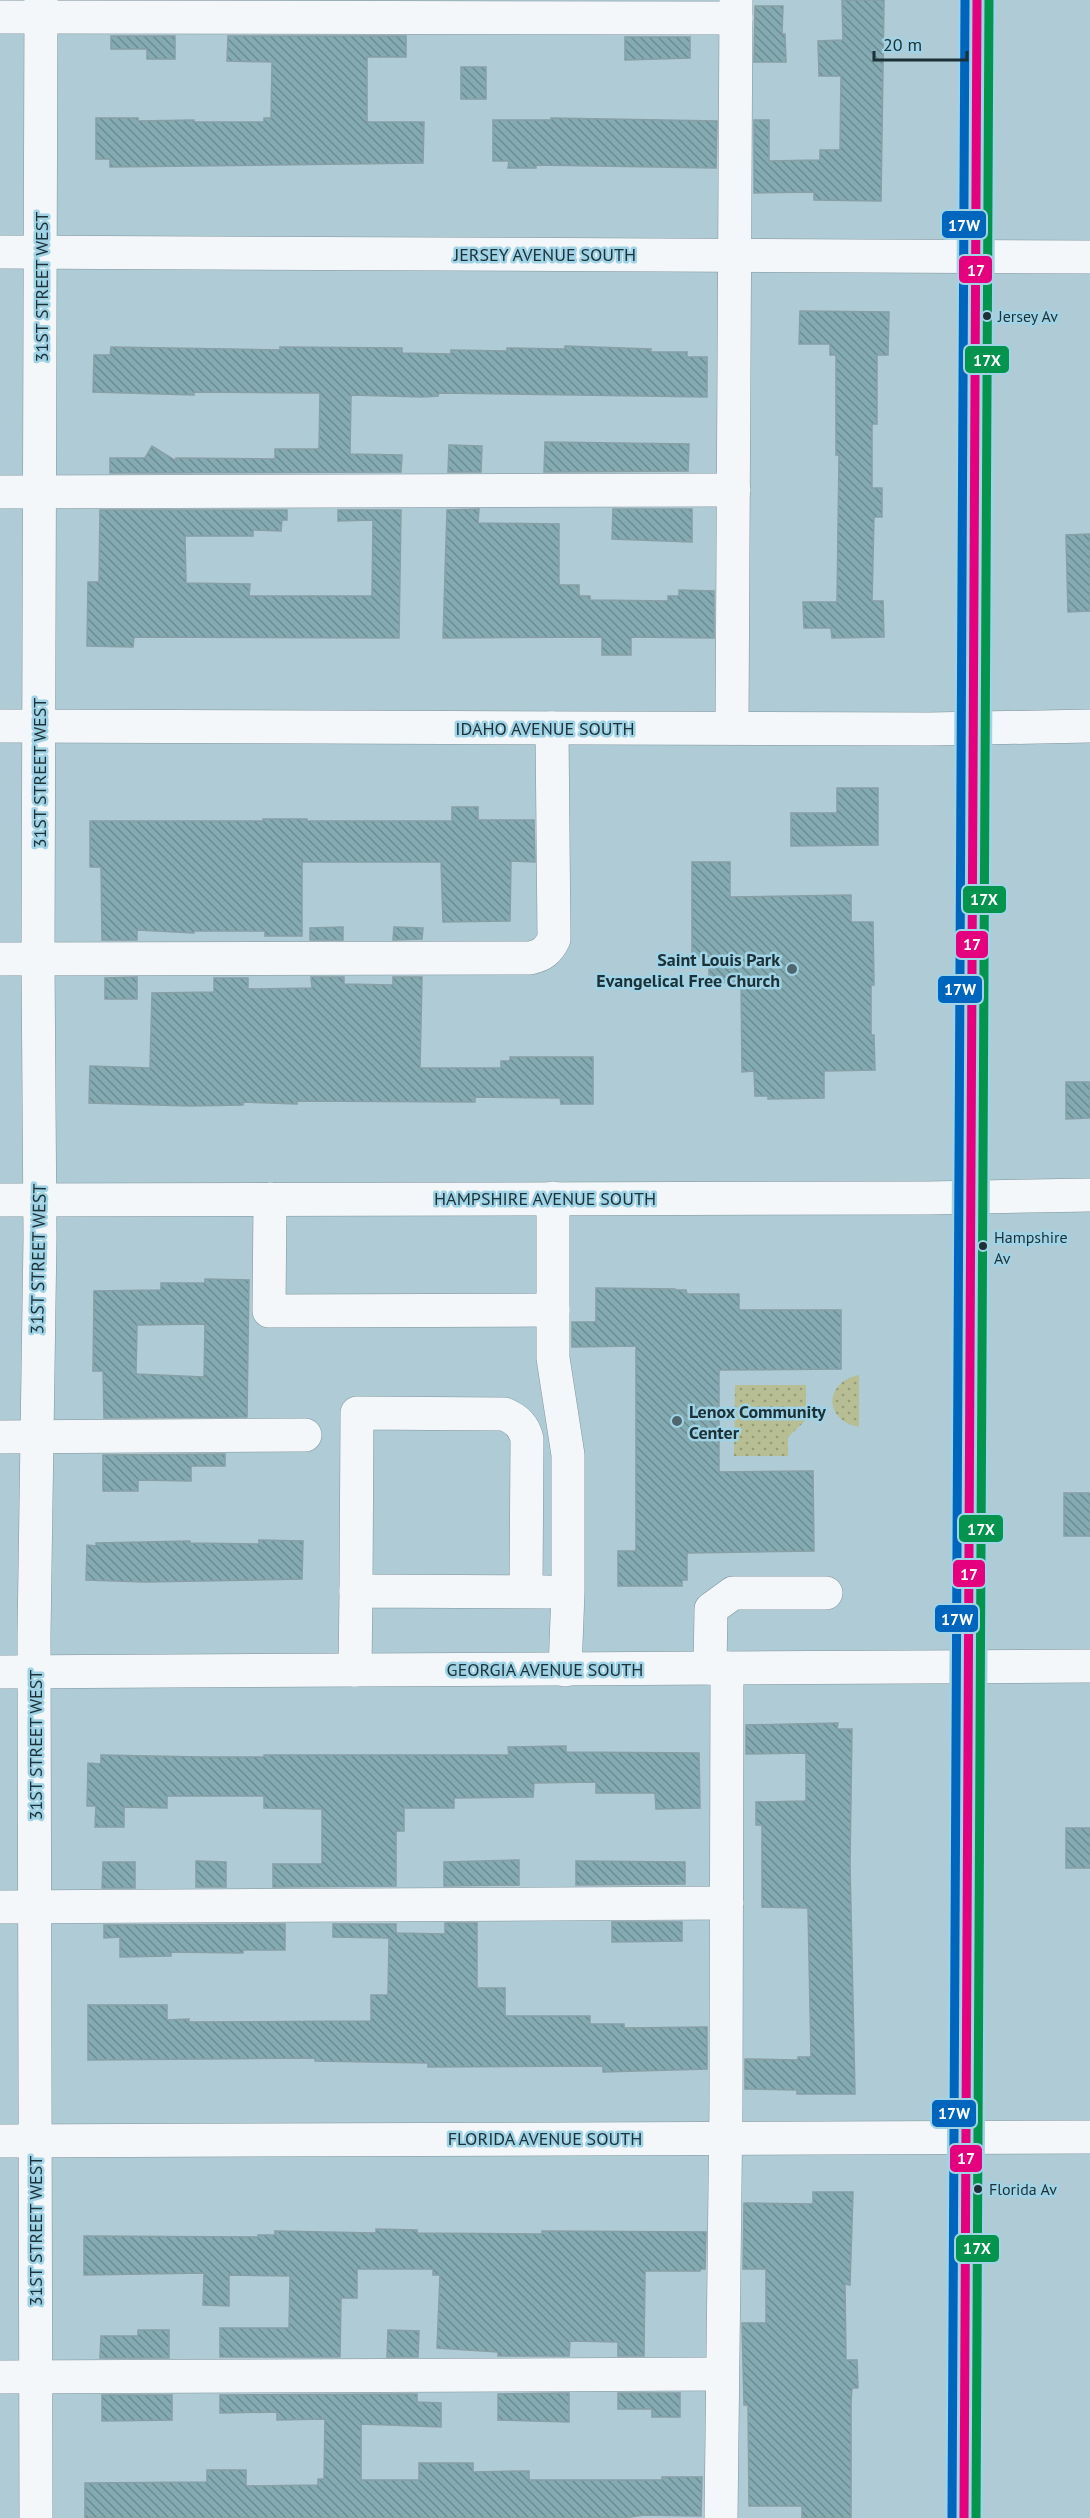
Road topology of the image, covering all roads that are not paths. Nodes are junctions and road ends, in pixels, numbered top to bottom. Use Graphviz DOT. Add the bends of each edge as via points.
graph roads {
  1 [pos="977,0"];
  2 [pos="41,9"];
  3 [pos="736,9"];
  4 [pos="0,17"];
  5 [pos="0,252"];
  6 [pos="41,253"];
  7 [pos="735,255"];
  8 [pos="1090,256"];
  9 [pos="976,257"];
  10 [pos="734,490"];
  11 [pos="0,492"];
  12 [pos="40,492"];
  13 [pos="0,726"];
  14 [pos="39,726"];
  15 [pos="1090,726"];
  16 [pos="972,727"];
  17 [pos="552,728"];
  18 [pos="732,728"];
  19 [pos="38,958"];
  20 [pos="0,959"];
  21 [pos="1090,1195"];
  22 [pos="971,1196"];
  23 [pos="553,1198"];
  24 [pos="270,1199"];
  25 [pos="0,1200"];
  26 [pos="39,1200"];
  27 [pos="553,1310"];
  28 [pos="305,1435"];
  29 [pos="0,1437"];
  30 [pos="36,1437"];
  31 [pos="356,1591"];
  32 [pos="526,1591"];
  33 [pos="568,1592"];
  34 [pos="826,1593"];
  35 [pos="1090,1666"];
  36 [pos="967,1667"];
  37 [pos="718,1668"];
  38 [pos="355,1670"];
  39 [pos="565,1670"];
  40 [pos="0,1672"];
  41 [pos="35,1672"];
  42 [pos="727,1903"];
  43 [pos="35,1906"];
  44 [pos="0,1907"];
  45 [pos="965,2136"];
  46 [pos="1090,2137"];
  47 [pos="725,2138"];
  48 [pos="0,2141"];
  49 [pos="35,2141"];
  50 [pos="722,2374"];
  51 [pos="0,2377"];
  52 [pos="35,2377"];
  53 [pos="36,2518"];
  54 [pos="721,2518"];
  55 [pos="963,2518"];
  1 -- 9 [label="main road"];
  2 -- 3 [label="street"];
  2 -- 4 [label="street"];
  2 -- 6 [label="street, 31ST STREET WEST"];
  3 -- 7 [label="street"];
  5 -- 6 [label="street, JERSEY AVENUE SOUTH"];
  6 -- 7 [label="street, JERSEY AVENUE SOUTH"];
  6 -- 12 [label="street, 31ST STREET WEST"];
  7 -- 9 [label="street, JERSEY AVENUE SOUTH"];
  7 -- 10 [label="street"];
  8 -- 9 [label="street, JERSEY AVENUE SOUTH"];
  9 -- 16 [label="main road"];
  10 -- 12 [label="street"];
  10 -- 18 [label="street"];
  11 -- 12 [label="street"];
  12 -- 14 [label="street, 31ST STREET WEST"];
  13 -- 14 [label="street, IDAHO AVENUE SOUTH"];
  14 -- 17 [label="street, IDAHO AVENUE SOUTH"];
  14 -- 19 [label="street, 31ST STREET WEST"];
  15 -- 16 [label="street, IDAHO AVENUE SOUTH"];
  16 -- 18 [label="street, IDAHO AVENUE SOUTH"];
  16 -- 22 [label="main road"];
  17 -- 18 [label="street, IDAHO AVENUE SOUTH"];
  17 -- 19 [label="street" via="554,939 540,956"];
  19 -- 20 [label="street"];
  19 -- 26 [label="street, 31ST STREET WEST"];
  21 -- 22 [label="street, HAMPSHIRE AVENUE SOUTH"];
  22 -- 23 [label="street, HAMPSHIRE AVENUE SOUTH"];
  22 -- 36 [label="main road"];
  23 -- 24 [label="street, HAMPSHIRE AVENUE SOUTH"];
  23 -- 27 [label="street"];
  24 -- 26 [label="street, HAMPSHIRE AVENUE SOUTH"];
  24 -- 27 [label="street" via="269,1311"];
  25 -- 26 [label="street, HAMPSHIRE AVENUE SOUTH"];
  26 -- 30 [label="street, 31ST STREET WEST"];
  27 -- 33 [label="street" via="553,1358 568,1455"];
  28 -- 30 [label="street"];
  29 -- 30 [label="street"];
  30 -- 41 [label="street, 31ST STREET WEST"];
  31 -- 32 [label="street"];
  31 -- 32 [label="street" via="357,1413 368,1413 504,1414 525,1429"];
  31 -- 38 [label="street"];
  32 -- 33 [label="street"];
  33 -- 39 [label="street"];
  34 -- 37 [label="street" via="732,1593 711,1609"];
  35 -- 36 [label="street, GEORGIA AVENUE SOUTH"];
  36 -- 37 [label="street, GEORGIA AVENUE SOUTH"];
  36 -- 45 [label="main road"];
  37 -- 39 [label="street, GEORGIA AVENUE SOUTH"];
  37 -- 42 [label="street"];
  38 -- 39 [label="street, GEORGIA AVENUE SOUTH"];
  38 -- 41 [label="street, GEORGIA AVENUE SOUTH"];
  40 -- 41 [label="street, GEORGIA AVENUE SOUTH"];
  41 -- 43 [label="street, 31ST STREET WEST"];
  42 -- 43 [label="street"];
  42 -- 47 [label="street"];
  43 -- 44 [label="street"];
  43 -- 49 [label="street, 31ST STREET WEST"];
  45 -- 46 [label="street, FLORIDA AVENUE SOUTH"];
  45 -- 47 [label="street, FLORIDA AVENUE SOUTH"];
  45 -- 55 [label="main road"];
  47 -- 49 [label="street, FLORIDA AVENUE SOUTH"];
  47 -- 50 [label="street"];
  48 -- 49 [label="street, FLORIDA AVENUE SOUTH"];
  49 -- 52 [label="street, 31ST STREET WEST"];
  50 -- 52 [label="street"];
  50 -- 54 [label="street"];
  51 -- 52 [label="street"];
  52 -- 53 [label="street, 31ST STREET WEST"];
}
